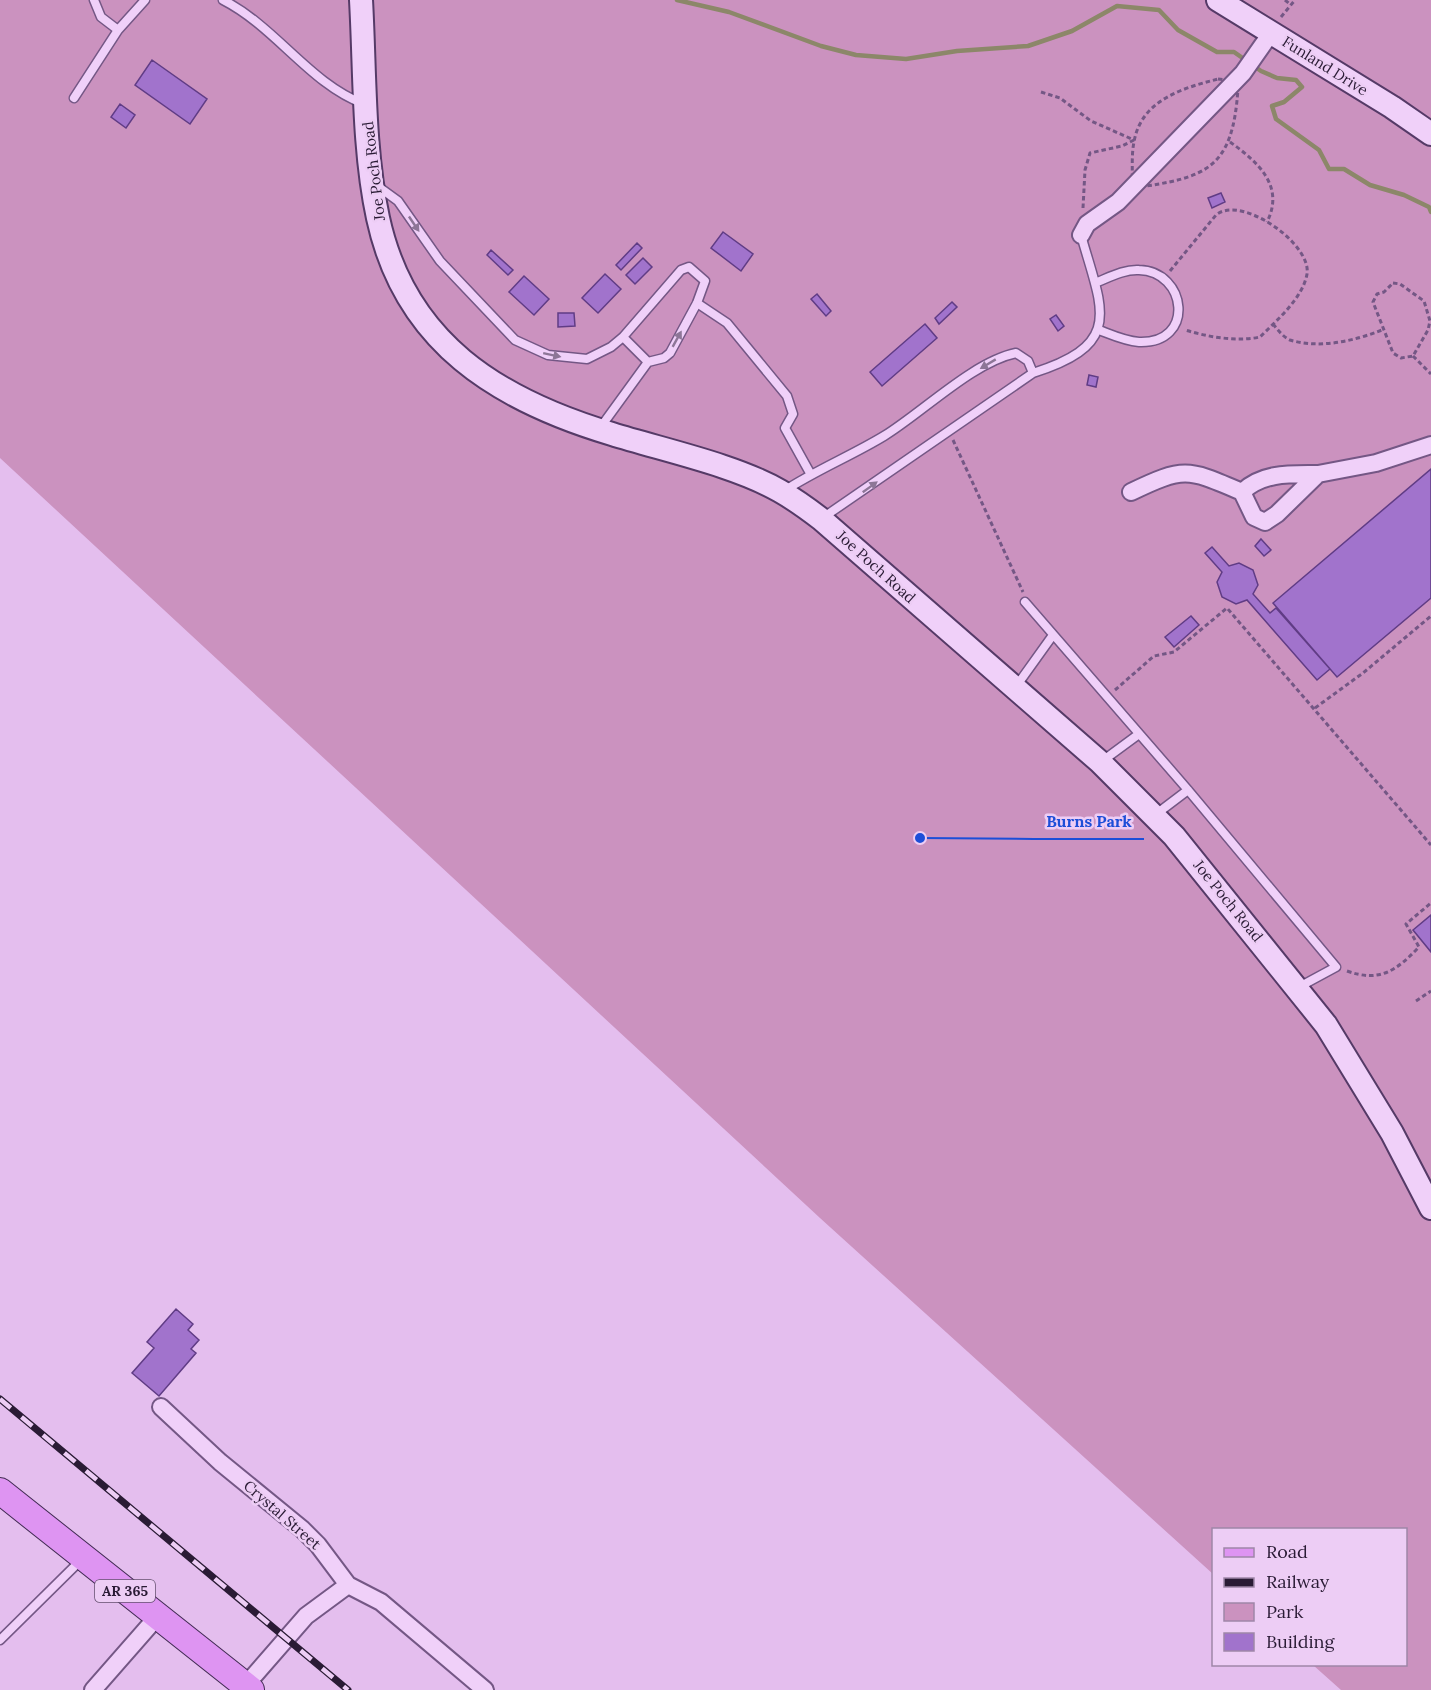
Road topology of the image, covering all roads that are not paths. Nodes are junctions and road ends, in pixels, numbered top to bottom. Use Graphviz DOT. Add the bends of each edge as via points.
graph roads {
  1 [pos="94,0"];
  2 [pos="145,0"];
  3 [pos="224,0"];
  4 [pos="361,0"];
  5 [pos="1218,0"];
  6 [pos="118,30"];
  7 [pos="1271,33"];
  8 [pos="74,98"];
  9 [pos="367,106"];
  10 [pos="1431,134"];
  11 [pos="373,183"];
  12 [pos="1081,235"];
  13 [pos="1095,283"];
  14 [pos="697,303"];
  15 [pos="1099,330"];
  16 [pos="623,337"];
  17 [pos="648,362"];
  18 [pos="1033,373"];
  19 [pos="598,430"];
  20 [pos="1431,445"];
  21 [pos="810,473"];
  22 [pos="1318,474"];
  23 [pos="783,492"];
  24 [pos="1131,492"];
  25 [pos="1242,492"];
  26 [pos="821,519"];
  27 [pos="1024,602"];
  28 [pos="1053,635"];
  29 [pos="1014,690"];
  30 [pos="1139,734"];
  31 [pos="1100,762"];
  32 [pos="1188,790"];
  33 [pos="1155,815"];
  34 [pos="1298,987"];
  35 [pos="1431,1208"];
  36 [pos="161,1407"];
  37 [pos="0,1491"];
  38 [pos="84,1558"];
  39 [pos="348,1585"];
  40 [pos="157,1617"];
  41 [pos="0,1640"];
  42 [pos="240,1684"];
  43 [pos="93,1690"];
  44 [pos="485,1690"];
  1 -- 6 [label="lane" via="101,17"];
  2 -- 6 [label="lane"];
  3 -- 9 [label="lane" via="271,31 332,88"];
  4 -- 9 [label="street, Joe Poch Road"];
  5 -- 7 [label="street, Funland Drive"];
  6 -- 8 [label="lane"];
  7 -- 10 [label="street, Funland Drive"];
  7 -- 12 [label="street" via="1240,77 1118,202 1087,224"];
  9 -- 11 [label="street, Joe Poch Road"];
  11 -- 16 [label="lane, one-way" via="398,201 440,261 521,345 548,355 587,359"];
  11 -- 19 [label="street, Joe Poch Road" via="378,218 401,279 421,314 449,350 499,388 531,405"];
  12 -- 13 [label="lane"];
  13 -- 15 [label="lane" via="1101,309"];
  13 -- 15 [label="lane" via="1138,269 1148,271 1164,280 1179,300 1175,327 1164,337 1141,342"];
  14 -- 16 [label="lane" via="705,281 685,267"];
  17 -- 14 [label="lane, one-way" via="670,353"];
  14 -- 21 [label="lane" via="727,323 787,396 793,414 785,428"];
  15 -- 18 [label="lane" via="1076,354"];
  16 -- 17 [label="lane"];
  17 -- 19 [label="lane"];
  18 -- 21 [label="lane, one-way" via="1028,361 1016,353 989,362 885,435"];
  26 -- 18 [label="lane, one-way"];
  19 -- 23 [label="street, Joe Poch Road" via="757,479"];
  20 -- 22 [label="street" via="1376,463"];
  21 -- 23 [label="lane"];
  22 -- 25 [label="street" via="1264,478"];
  22 -- 25 [label="street" via="1265,522 1254,517"];
  23 -- 26 [label="street, Joe Poch Road"];
  24 -- 25 [label="street" via="1159,479 1192,472"];
  26 -- 29 [label="street, Joe Poch Road"];
  27 -- 28 [label="lane"];
  28 -- 29 [label="lane"];
  28 -- 30 [label="lane"];
  29 -- 31 [label="street, Joe Poch Road"];
  30 -- 31 [label="lane"];
  30 -- 32 [label="lane"];
  31 -- 33 [label="street, Joe Poch Road"];
  32 -- 33 [label="lane"];
  32 -- 34 [label="lane" via="1336,967"];
  33 -- 34 [label="street, Joe Poch Road"];
  34 -- 35 [label="street, Joe Poch Road" via="1353,1067"];
  36 -- 39 [label="street, Crystal Street" via="302,1529"];
  37 -- 38 [label="main road, AR 365"];
  38 -- 40 [label="main road, AR 365"];
  38 -- 41 [label="lane"];
  39 -- 42 [label="street" via="306,1616"];
  39 -- 44 [label="street, Crystal Street" via="381,1602"];
  40 -- 42 [label="main road, AR 365"];
  40 -- 43 [label="street"];
}
